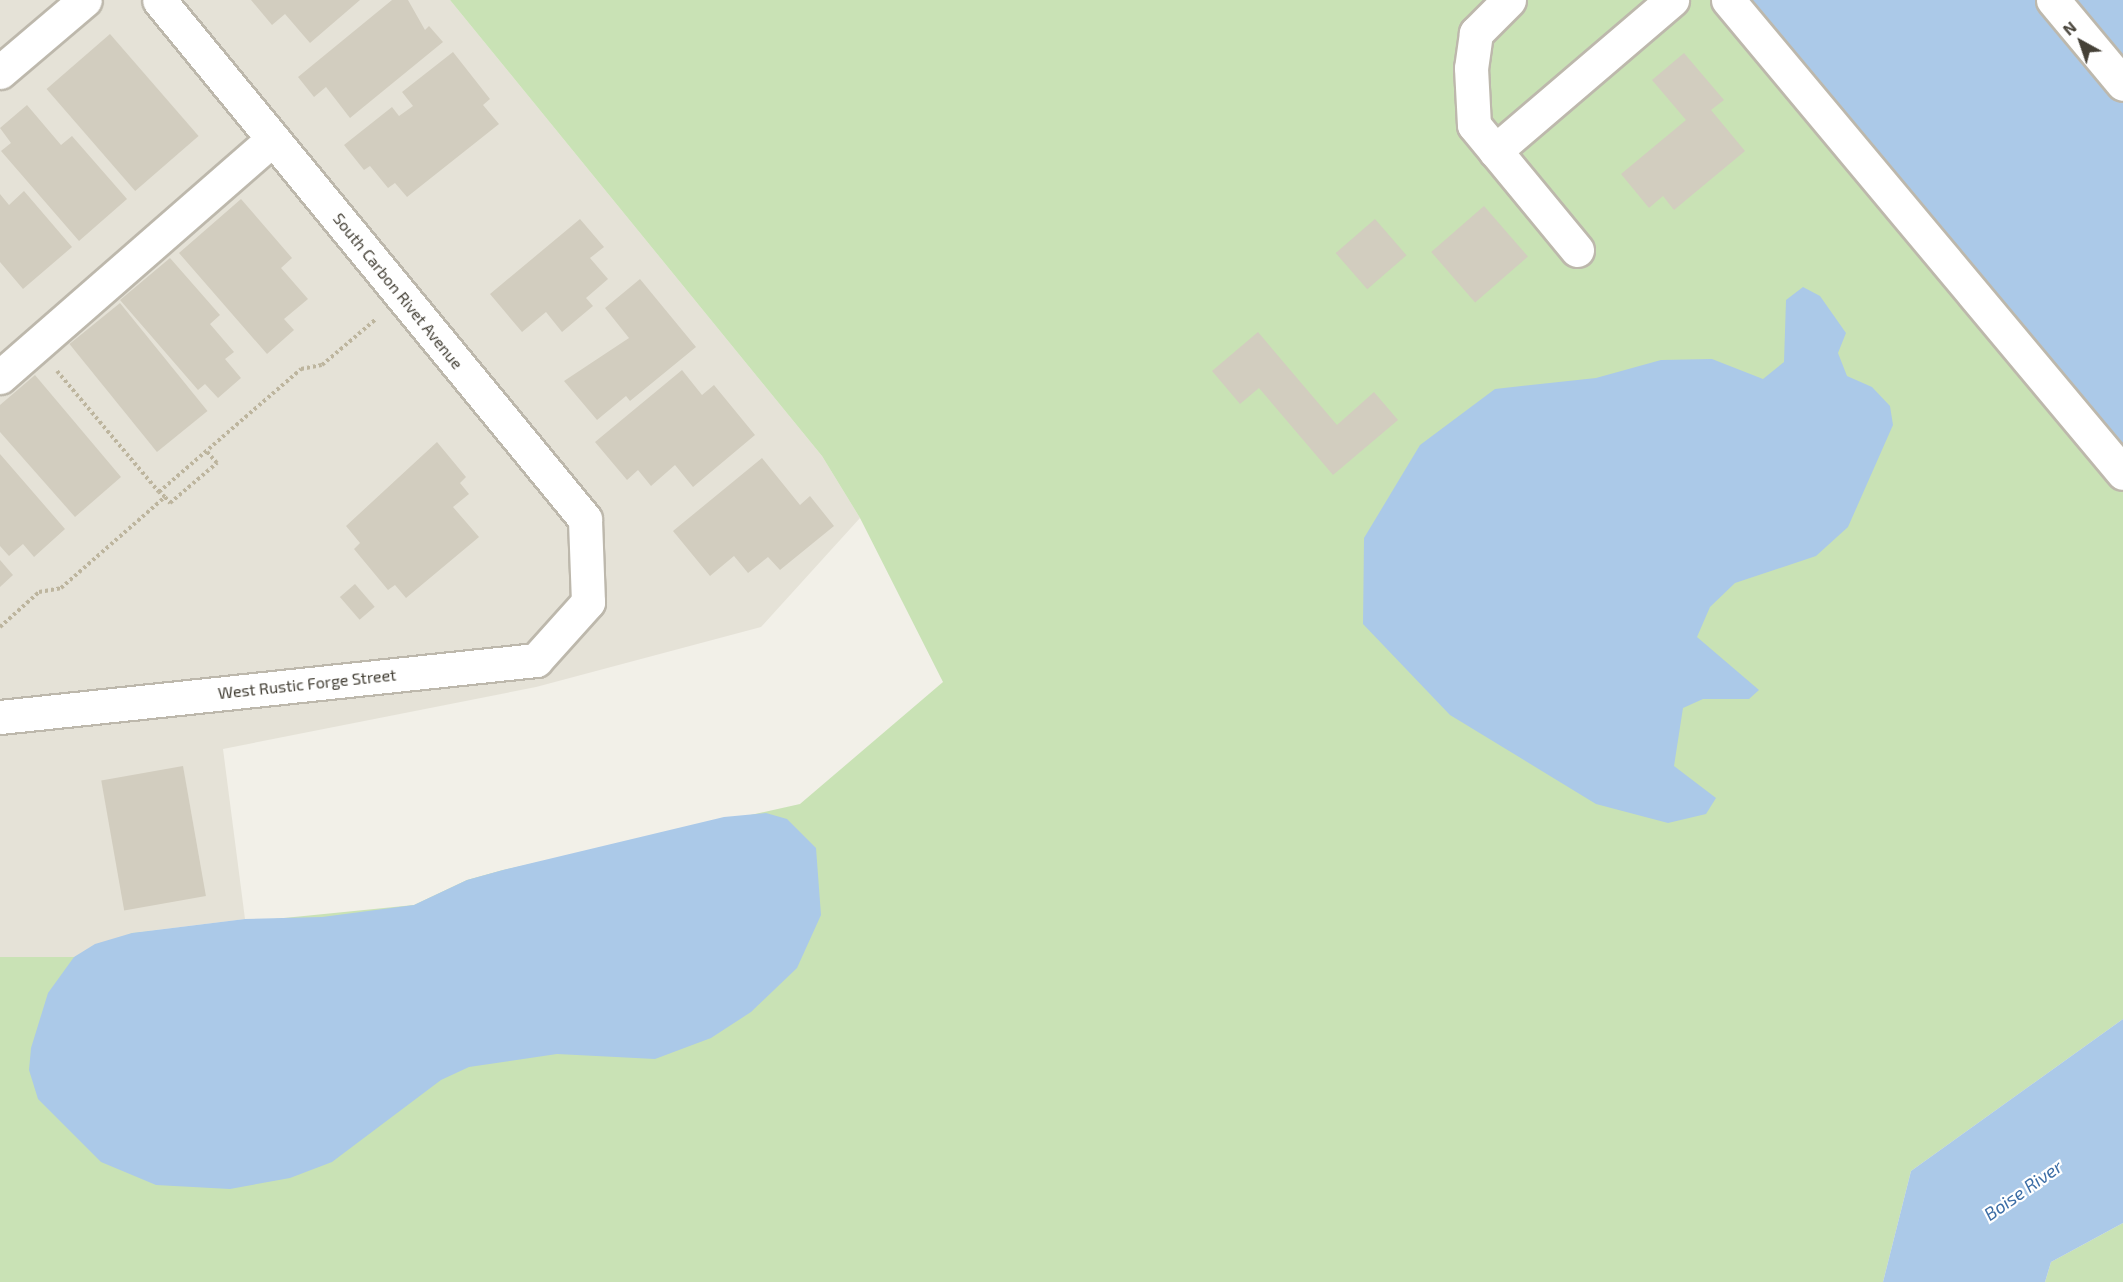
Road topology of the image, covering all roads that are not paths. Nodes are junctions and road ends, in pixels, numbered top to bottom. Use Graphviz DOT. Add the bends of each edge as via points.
graph roads {
  1 [pos="85,0"];
  2 [pos="159,0"];
  3 [pos="1509,0"];
  4 [pos="1672,0"];
  5 [pos="1728,0"];
  6 [pos="2053,0"];
  7 [pos="0,72"];
  8 [pos="2123,84"];
  9 [pos="273,139"];
  10 [pos="1495,151"];
  11 [pos="1577,250"];
  12 [pos="0,377"];
  13 [pos="2123,474"];
  14 [pos="588,602"];
  15 [pos="0,717"];
  1 -- 7 [label="street"];
  2 -- 9 [label="street, South Carbon Rivet Avenue"];
  3 -- 10 [label="street" via="1476,33 1471,68 1474,125"];
  4 -- 10 [label="street"];
  5 -- 13 [label="street"];
  6 -- 8 [label="street"];
  9 -- 12 [label="street"];
  9 -- 14 [label="street, South Carbon Rivet Avenue" via="585,519"];
  10 -- 11 [label="street"];
  14 -- 15 [label="street, West Rustic Forge Street" via="536,660"];
}
